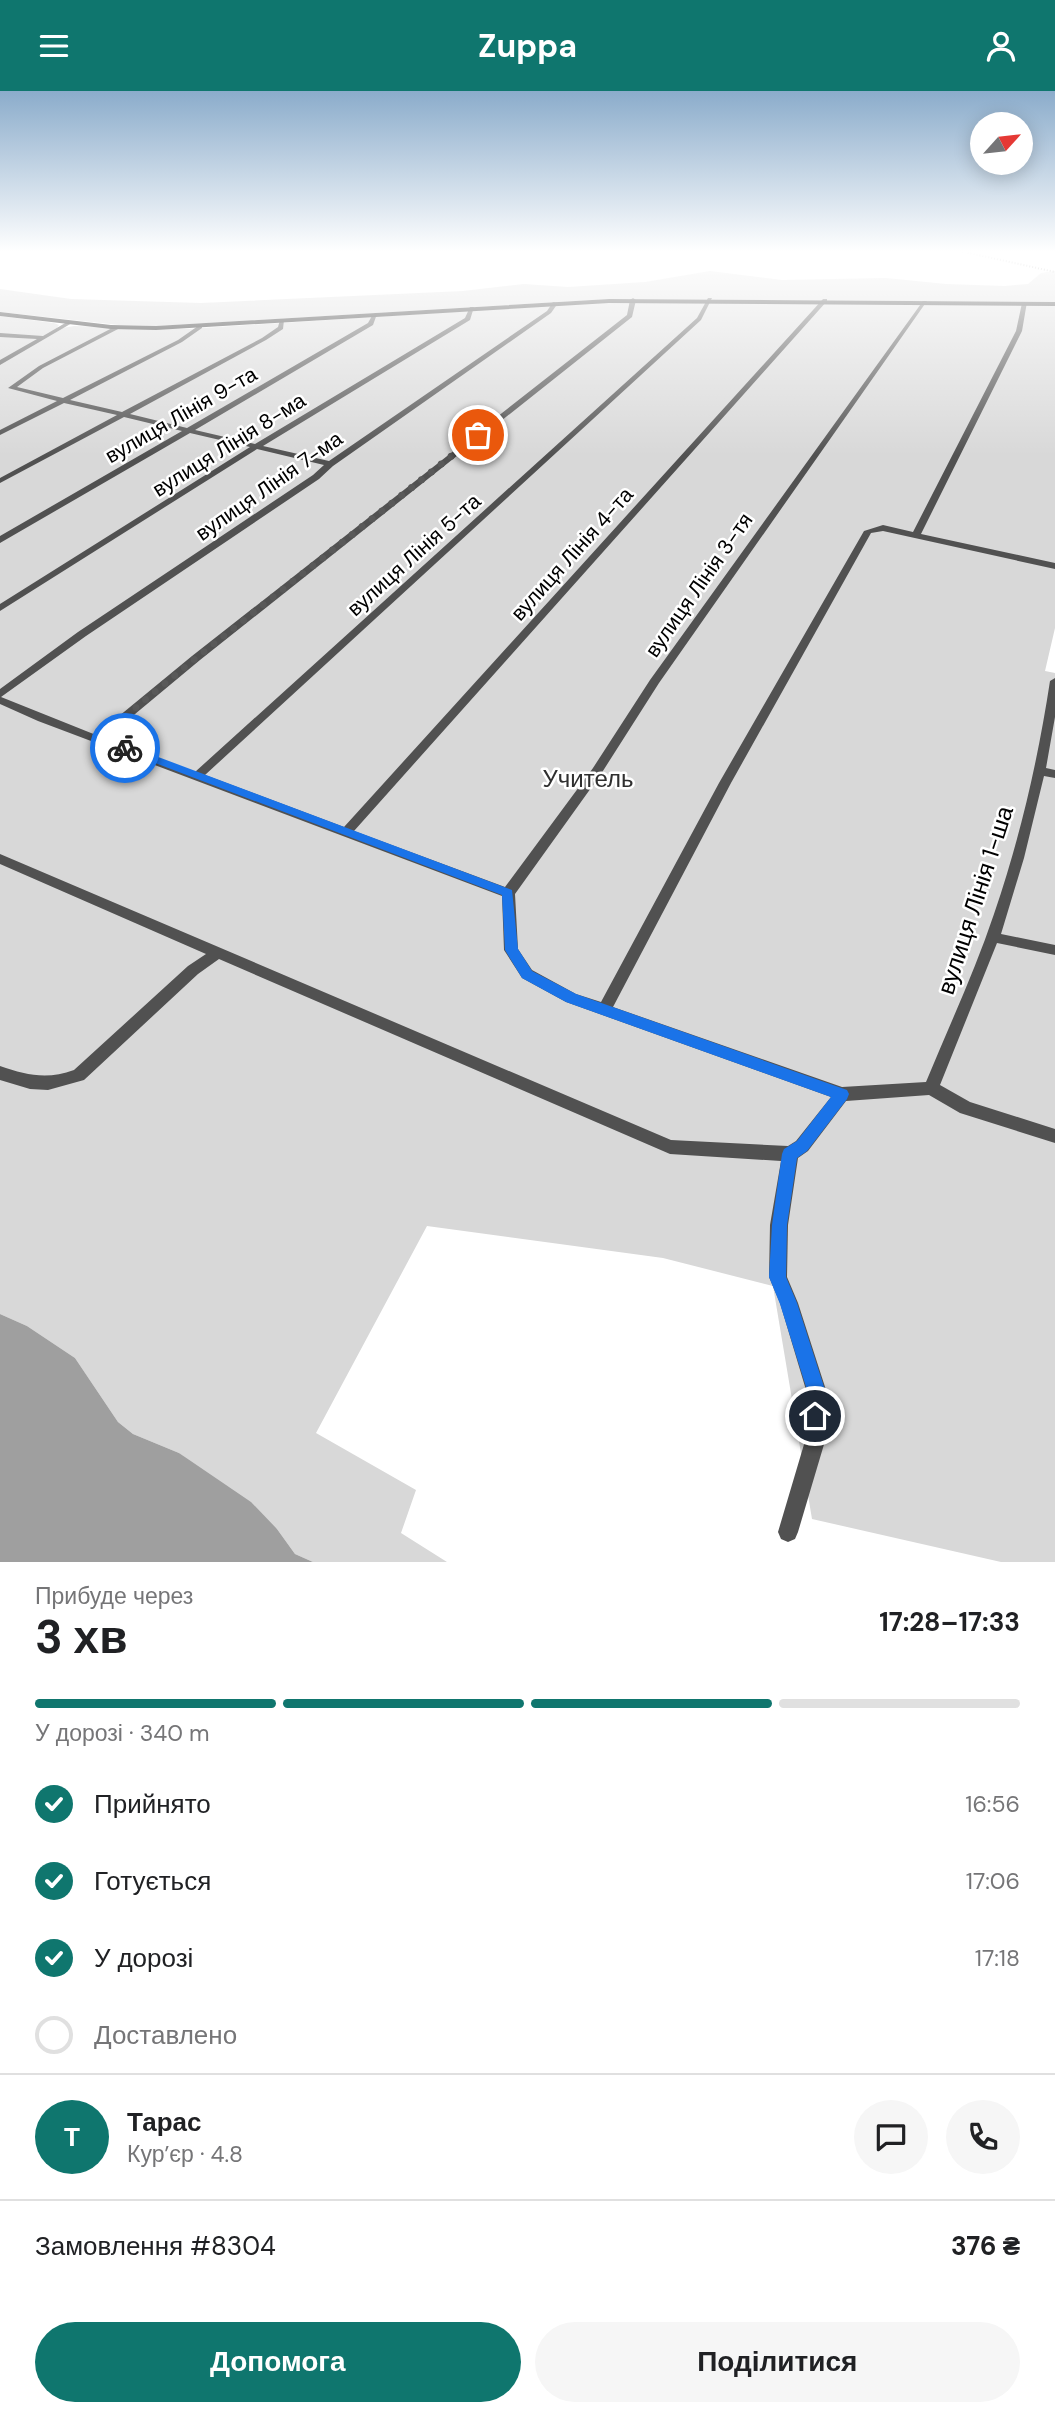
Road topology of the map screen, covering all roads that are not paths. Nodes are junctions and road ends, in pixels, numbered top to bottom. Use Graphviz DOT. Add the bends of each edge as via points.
graph roads {
  1 [pos="36,319"];
  2 [pos="318,319"];
  3 [pos="373,319"];
  4 [pos="468,319"];
  5 [pos="542,319"];
  6 [pos="627,319"];
  7 [pos="699,319"];
  8 [pos="808,319"];
  9 [pos="913,319"];
  10 [pos="1022,319"];
  11 [pos="282,321"];
  12 [pos="69,323"];
  13 [pos="118,327"];
  14 [pos="200,327"];
  15 [pos="0,335"];
  16 [pos="45,336"];
  17 [pos="0,363"];
  18 [pos="63,400"];
  19 [pos="124,415"];
  20 [pos="190,431"];
  21 [pos="0,433"];
  22 [pos="257,446"];
  23 [pos="330,464"];
  24 [pos="0,481"];
  25 [pos="916,535"];
  26 [pos="0,540"];
  27 [pos="1055,566"];
  28 [pos="0,608"];
  29 [pos="1055,681"];
  30 [pos="0,694"];
  31 [pos="0,700"];
  32 [pos="99,738"];
  33 [pos="1039,771"];
  34 [pos="1055,774"];
  35 [pos="198,775"];
  36 [pos="346,832"];
  37 [pos="0,859"];
  38 [pos="508,893"];
  39 [pos="992,937"];
  40 [pos="1055,950"];
  41 [pos="219,952"];
  42 [pos="605,1008"];
  43 [pos="0,1073"];
  44 [pos="931,1088"];
  45 [pos="842,1094"];
  46 [pos="1055,1136"];
  47 [pos="790,1154"];
  48 [pos="788,1532"];
  1 -- 12 [label="main road"];
  2 -- 11 [label="main road"];
  3 -- 20 [label="lane, вулиця Лінія 9-та"];
  4 -- 22 [label="lane, вулиця Лінія 8-ма"];
  5 -- 23 [label="lane, вулиця Лінія 7-ма"];
  6 -- 32 [label="lane"];
  7 -- 35 [label="lane, вулиця Лінія 5-та"];
  8 -- 36 [label="lane, вулиця Лінія 4-та"];
  9 -- 38 [label="lane, вулиця Лінія 3-тя"];
  10 -- 25 [label="lane"];
  11 -- 14 [label="main road"];
  11 -- 19 [label="lane" via="281,328 264,339"];
  12 -- 13 [label="main road"];
  12 -- 16 [label="lane"];
  13 -- 14 [label="main road"];
  13 -- 18 [label="lane" via="11,388"];
  14 -- 18 [label="lane"];
  15 -- 16 [label="lane"];
  16 -- 17 [label="lane"];
  18 -- 19 [label="lane"];
  18 -- 21 [label="lane"];
  19 -- 20 [label="lane"];
  19 -- 24 [label="lane"];
  20 -- 22 [label="lane"];
  20 -- 26 [label="lane, вулиця Лінія 9-та"];
  22 -- 23 [label="lane"];
  22 -- 28 [label="lane, вулиця Лінія 8-ма"];
  23 -- 30 [label="lane, вулиця Лінія 7-ма"];
  25 -- 27 [label="lane"];
  25 -- 42 [label="lane" via="883,528 868,531 725,783"];
  29 -- 33 [label="lane, вулиця Лінія 1-ша"];
  31 -- 32 [label="lane"];
  32 -- 35 [label="lane"];
  33 -- 34 [label="lane"];
  33 -- 39 [label="lane, вулиця Лінія 1-ша" via="1018,860"];
  35 -- 36 [label="lane"];
  36 -- 38 [label="lane"];
  37 -- 41 [label="lane"];
  38 -- 42 [label="lane" via="511,950 527,974 571,998"];
  39 -- 40 [label="lane"];
  39 -- 44 [label="lane, вулиця Лінія 1-ша"];
  41 -- 43 [label="lane" via="193,970 79,1075 58,1084 34,1084"];
  41 -- 47 [label="lane" via="670,1147"];
  42 -- 45 [label="lane"];
  44 -- 45 [label="lane"];
  44 -- 46 [label="lane" via="966,1108"];
  45 -- 47 [label="lane" via="802,1146"];
  47 -- 48 [label="lane" via="779,1225 778,1277 816,1390 815,1441"];
}
